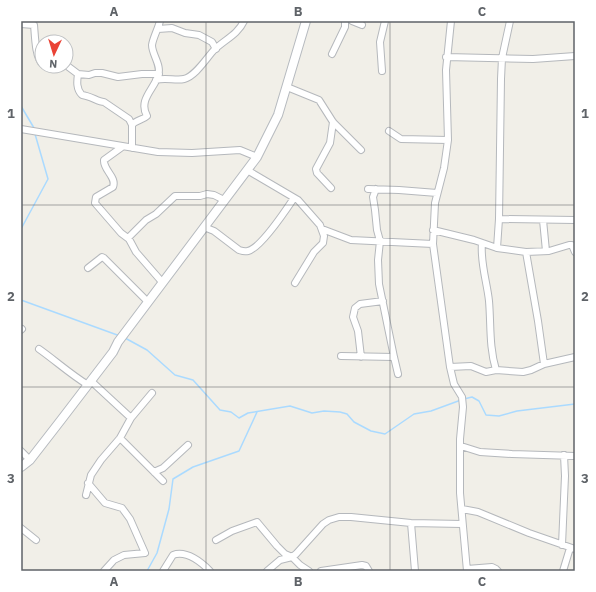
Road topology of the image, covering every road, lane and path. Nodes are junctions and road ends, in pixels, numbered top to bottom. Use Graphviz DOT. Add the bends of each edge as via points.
graph roads {
  1 [pos="160,21"];
  2 [pos="244,21"];
  3 [pos="306,21"];
  4 [pos="345,21"];
  5 [pos="352,21"];
  6 [pos="385,21"];
  7 [pos="452,21"];
  8 [pos="510,21"];
  9 [pos="21,24"];
  10 [pos="362,25"];
  11 [pos="158,29"];
  12 [pos="35,34"];
  13 [pos="216,49"];
  14 [pos="332,54"];
  15 [pos="575,56"];
  16 [pos="446,57"];
  17 [pos="502,58"];
  18 [pos="74,71"];
  19 [pos="382,71"];
  20 [pos="78,74"];
  21 [pos="158,77"];
  22 [pos="287,87"];
  23 [pos="333,122"];
  24 [pos="132,125"];
  25 [pos="21,129"];
  26 [pos="389,131"];
  27 [pos="448,140"];
  28 [pos="122,146"];
  29 [pos="132,148"];
  30 [pos="361,150"];
  31 [pos="256,157"];
  32 [pos="247,170"];
  33 [pos="331,188"];
  34 [pos="368,189"];
  35 [pos="376,189"];
  36 [pos="437,193"];
  37 [pos="294,198"];
  38 [pos="224,200"];
  39 [pos="498,219"];
  40 [pos="543,220"];
  41 [pos="575,220"];
  42 [pos="204,227"];
  43 [pos="322,229"];
  44 [pos="433,230"];
  45 [pos="128,238"];
  46 [pos="380,241"];
  47 [pos="482,243"];
  48 [pos="433,244"];
  49 [pos="497,248"];
  50 [pos="546,251"];
  51 [pos="526,252"];
  52 [pos="575,252"];
  53 [pos="88,268"];
  54 [pos="162,282"];
  55 [pos="294,283"];
  56 [pos="383,301"];
  57 [pos="148,302"];
  58 [pos="39,349"];
  59 [pos="342,356"];
  60 [pos="361,357"];
  61 [pos="394,357"];
  62 [pos="575,357"];
  63 [pos="544,364"];
  64 [pos="450,367"];
  65 [pos="496,370"];
  66 [pos="398,374"];
  67 [pos="89,383"];
  68 [pos="152,394"];
  69 [pos="131,418"];
  70 [pos="120,438"];
  71 [pos="188,445"];
  72 [pos="460,446"];
  73 [pos="21,451"];
  74 [pos="564,456"];
  75 [pos="575,456"];
  76 [pos="30,460"];
  77 [pos="21,467"];
  78 [pos="154,472"];
  79 [pos="163,481"];
  80 [pos="88,483"];
  81 [pos="86,495"];
  82 [pos="462,509"];
  83 [pos="410,524"];
  84 [pos="462,524"];
  85 [pos="21,528"];
  86 [pos="36,540"];
  87 [pos="216,540"];
  88 [pos="562,545"];
  89 [pos="573,548"];
  90 [pos="292,557"];
  91 [pos="467,570"];
  92 [pos="104,571"];
  93 [pos="163,571"];
  94 [pos="210,571"];
  95 [pos="267,571"];
  96 [pos="309,571"];
  97 [pos="321,571"];
  98 [pos="369,571"];
  99 [pos="415,571"];
  100 [pos="498,571"];
  101 [pos="563,571"];
  1 -- 11 [label="street"];
  2 -- 13 [label="street" via="235,34"];
  3 -- 22 [label="main road"];
  4 -- 14 [label="street" via="345,27"];
  5 -- 10 [label="street"];
  6 -- 19 [label="street" via="380,42"];
  7 -- 16 [label="street"];
  8 -- 17 [label="street"];
  9 -- 12 [label="street" via="34,25"];
  11 -- 13 [label="street" via="172,28 199,35 212,42"];
  11 -- 21 [label="street" via="152,43 158,65"];
  13 -- 21 [label="street" via="198,69 183,80"];
  15 -- 17 [label="street" via="545,59"];
  16 -- 17 [label="street"];
  16 -- 27 [label="street"];
  17 -- 39 [label="street"];
  18 -- 20 [label="street"];
  20 -- 21 [label="street" via="88,76 102,73 118,77 142,74"];
  20 -- 24 [label="street" via="78,89 82,95 104,102 129,119"];
  21 -- 24 [label="street" via="145,98 147,116"];
  22 -- 23 [label="street" via="319,100"];
  22 -- 31 [label="main road" via="274,126"];
  23 -- 30 [label="street"];
  23 -- 33 [label="street" via="330,143 316,168 317,173"];
  24 -- 29 [label="street"];
  25 -- 28 [label="street"];
  26 -- 27 [label="street" via="401,139"];
  27 -- 36 [label="street"];
  28 -- 29 [label="street"];
  28 -- 45 [label="street" via="104,160 104,166 114,184 96,197 95,201"];
  29 -- 31 [label="street" via="170,154 240,150"];
  31 -- 32 [label="main road"];
  32 -- 37 [label="street"];
  32 -- 38 [label="main road"];
  34 -- 35 [label="street"];
  35 -- 36 [label="street"];
  35 -- 46 [label="street" via="373,197 376,230"];
  36 -- 44 [label="street"];
  37 -- 42 [label="street" via="278,222 249,251 242,252"];
  37 -- 43 [label="street" via="318,221"];
  38 -- 42 [label="main road"];
  38 -- 45 [label="street" via="207,194 175,196"];
  39 -- 40 [label="street"];
  39 -- 49 [label="street"];
  40 -- 41 [label="street"];
  40 -- 50 [label="street"];
  42 -- 54 [label="main road"];
  43 -- 46 [label="street" via="351,240"];
  43 -- 55 [label="street" via="323,243 314,252"];
  44 -- 47 [label="street"];
  44 -- 48 [label="street"];
  45 -- 54 [label="street" via="136,252"];
  46 -- 48 [label="street"];
  46 -- 56 [label="street" via="378,260"];
  47 -- 49 [label="street"];
  47 -- 65 [label="street"];
  48 -- 64 [label="street"];
  49 -- 51 [label="street"];
  50 -- 51 [label="street"];
  50 -- 52 [label="street" via="572,245"];
  51 -- 63 [label="street"];
  53 -- 57 [label="street" via="99,258 104,258"];
  54 -- 57 [label="main road"];
  56 -- 60 [label="street" via="360,304 355,308 353,317 358,331"];
  56 -- 61 [label="street"];
  57 -- 67 [label="main road"];
  58 -- 67 [label="street" via="67,372"];
  59 -- 60 [label="street"];
  60 -- 61 [label="street"];
  61 -- 66 [label="street"];
  62 -- 63 [label="street"];
  63 -- 65 [label="street" via="523,372"];
  64 -- 65 [label="street" via="471,366 486,372"];
  64 -- 72 [label="street" via="454,384 462,400"];
  67 -- 69 [label="street"];
  67 -- 76 [label="main road"];
  68 -- 69 [label="street"];
  69 -- 70 [label="street"];
  70 -- 78 [label="street"];
  70 -- 80 [label="street" via="90,475"];
  71 -- 78 [label="street"];
  72 -- 74 [label="street" via="480,452"];
  72 -- 82 [label="street"];
  73 -- 76 [label="street"];
  74 -- 75 [label="street"];
  74 -- 88 [label="street"];
  76 -- 77 [label="main road"];
  78 -- 79 [label="street"];
  80 -- 81 [label="street"];
  80 -- 92 [label="street" via="105,503 122,508 145,550 145,553 124,555 114,560"];
  82 -- 84 [label="street"];
  82 -- 88 [label="street" via="484,514"];
  83 -- 84 [label="street"];
  83 -- 90 [label="street" via="350,517 333,518 323,524"];
  83 -- 99 [label="street"];
  84 -- 91 [label="street"];
  85 -- 86 [label="street"];
  87 -- 90 [label="street" via="257,522 277,546"];
  88 -- 89 [label="street"];
  89 -- 101 [label="street"];
  90 -- 95 [label="street" via="280,560"];
  90 -- 96 [label="street"];
  91 -- 100 [label="street" via="494,568"];
  93 -- 94 [label="street" via="173,555 180,553 197,559"];
  97 -- 98 [label="street" via="362,565"];
}
